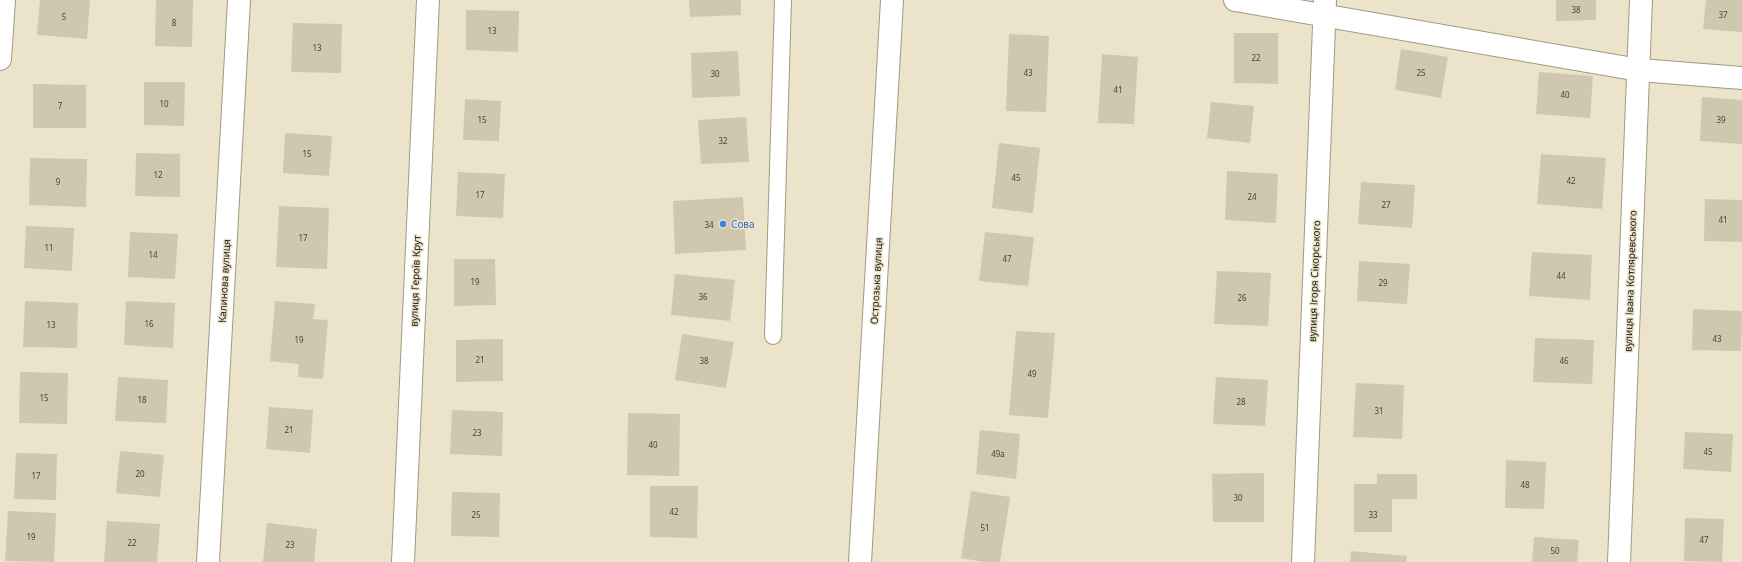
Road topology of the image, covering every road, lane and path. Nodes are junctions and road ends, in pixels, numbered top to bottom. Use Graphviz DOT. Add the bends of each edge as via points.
graph roads {
  1 [pos="4,0"];
  2 [pos="239,0"];
  3 [pos="428,0"];
  4 [pos="783,0"];
  5 [pos="892,0"];
  6 [pos="1235,0"];
  7 [pos="1641,0"];
  8 [pos="1325,8"];
  9 [pos="0,58"];
  10 [pos="1639,70"];
  11 [pos="1742,78"];
  12 [pos="773,336"];
  13 [pos="208,562"];
  14 [pos="403,562"];
  15 [pos="860,562"];
  16 [pos="1303,562"];
  17 [pos="1619,562"];
  1 -- 9 [label="street"];
  2 -- 13 [label="street, Калинова вулиця"];
  3 -- 14 [label="street, вулиця Героїв Крут"];
  4 -- 12 [label="lane"];
  5 -- 15 [label="street, Острозька вулиця"];
  6 -- 8 [label="street"];
  7 -- 10 [label="street, вулиця Івана Котляревського"];
  8 -- 10 [label="street"];
  8 -- 16 [label="street, вулиця Ігоря Сікорського"];
  10 -- 11 [label="street"];
  10 -- 17 [label="street, вулиця Івана Котляревського"];
}
